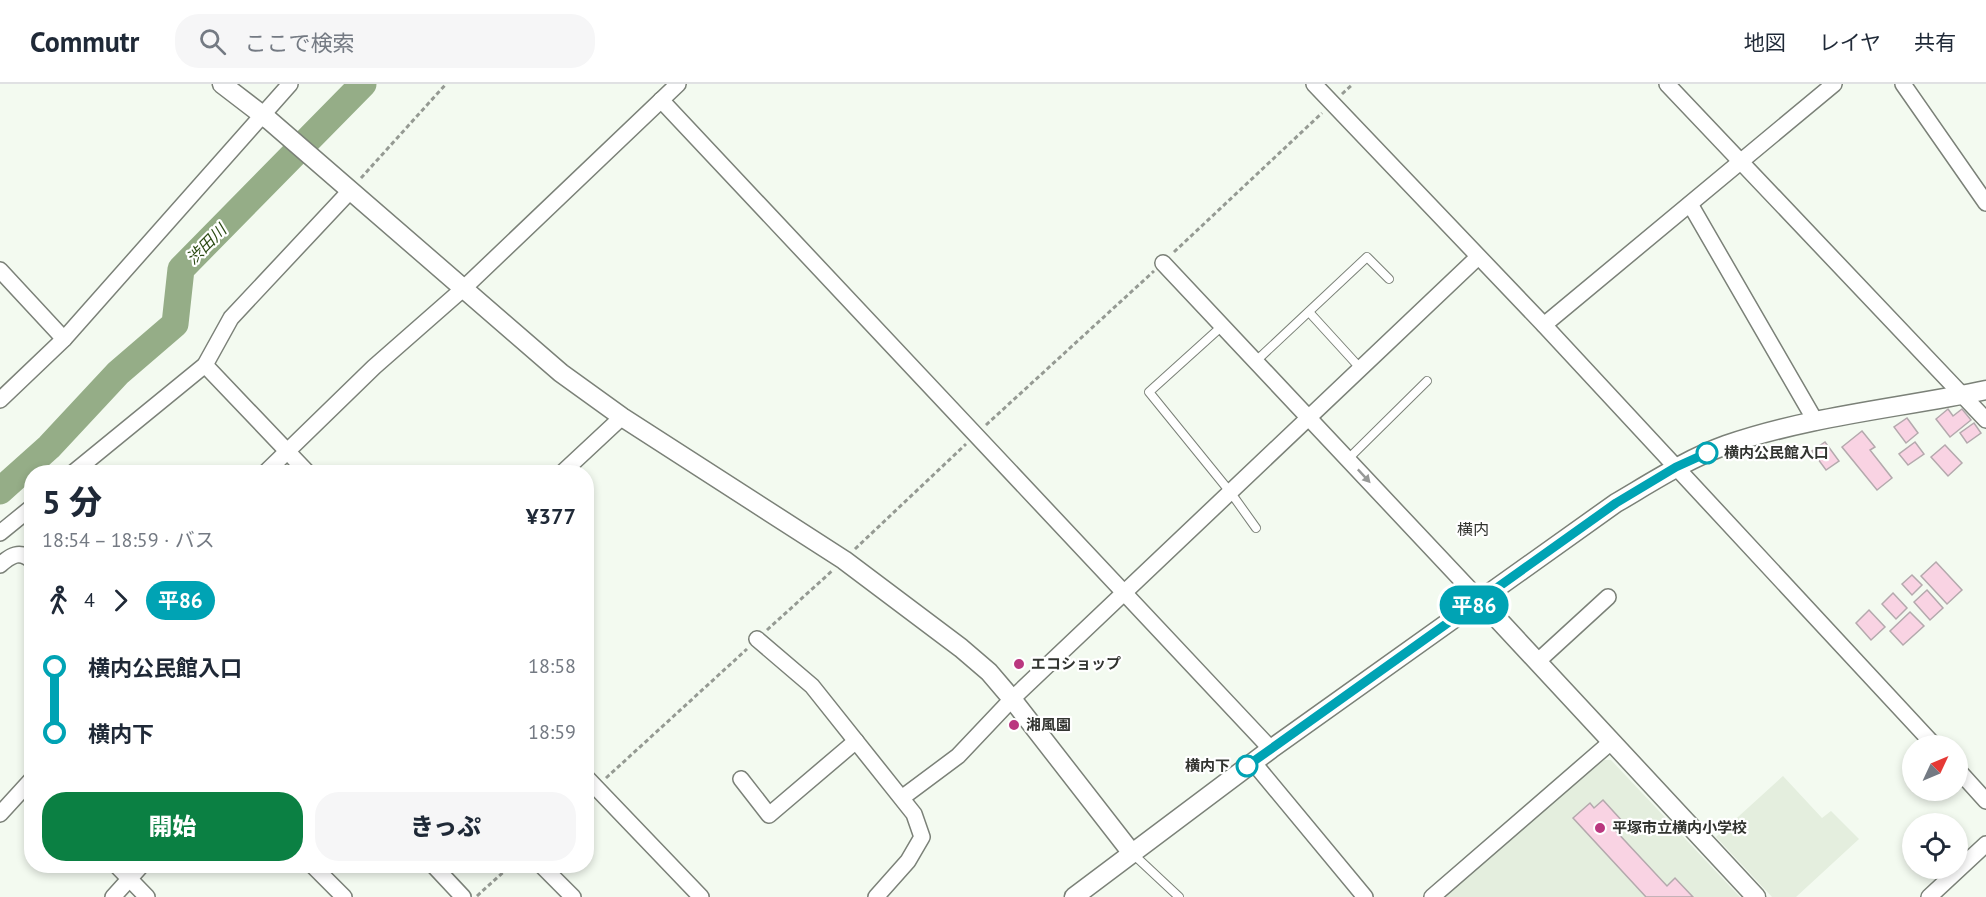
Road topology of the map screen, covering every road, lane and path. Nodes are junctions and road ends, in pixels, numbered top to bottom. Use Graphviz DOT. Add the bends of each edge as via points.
graph roads {
  1 [pos="222,84"];
  2 [pos="290,84"];
  3 [pos="446,84"];
  4 [pos="678,84"];
  5 [pos="1314,84"];
  6 [pos="1667,84"];
  7 [pos="1834,84"];
  8 [pos="1903,84"];
  9 [pos="660,100"];
  10 [pos="265,117"];
  11 [pos="1740,162"];
  12 [pos="347,189"];
  13 [pos="1986,202"];
  14 [pos="1690,204"];
  15 [pos="1478,257"];
  16 [pos="1163,263"];
  17 [pos="0,270"];
  18 [pos="1389,279"];
  19 [pos="464,288"];
  20 [pos="1309,312"];
  21 [pos="1544,325"];
  22 [pos="1221,327"];
  23 [pos="64,339"];
  24 [pos="1255,362"];
  25 [pos="204,365"];
  26 [pos="1361,369"];
  27 [pos="1427,381"];
  28 [pos="1986,390"];
  29 [pos="1962,395"];
  30 [pos="0,400"];
  31 [pos="622,417"];
  32 [pos="1310,418"];
  33 [pos="1986,420"];
  34 [pos="1816,422"];
  35 [pos="287,451"];
  36 [pos="1348,459"];
  37 [pos="83,465"];
  38 [pos="273,465"];
  39 [pos="300,465"];
  40 [pos="571,465"];
  41 [pos="1676,467"];
  42 [pos="1231,493"];
  43 [pos="24,514"];
  44 [pos="1256,528"];
  45 [pos="0,533"];
  46 [pos="24,555"];
  47 [pos="0,565"];
  48 [pos="1123,592"];
  49 [pos="1608,597"];
  50 [pos="1480,600"];
  51 [pos="757,639"];
  52 [pos="1537,662"];
  53 [pos="1012,699"];
  54 [pos="1925,735"];
  55 [pos="856,741"];
  56 [pos="1611,742"];
  57 [pos="1271,749"];
  58 [pos="1254,762"];
  59 [pos="741,779"];
  60 [pos="1968,781"];
  61 [pos="594,785"];
  62 [pos="24,788"];
  63 [pos="903,797"];
  64 [pos="1986,801"];
  65 [pos="0,814"];
  66 [pos="1986,844"];
  67 [pos="1131,852"];
  68 [pos="123,873"];
  69 [pos="135,873"];
  70 [pos="320,873"];
  71 [pos="441,873"];
  72 [pos="502,873"];
  73 [pos="550,873"];
  74 [pos="129,879"];
  75 [pos="1361,896"];
  76 [pos="113,897"];
  77 [pos="147,897"];
  78 [pos="344,897"];
  79 [pos="463,897"];
  80 [pos="476,897"];
  81 [pos="573,897"];
  82 [pos="701,897"];
  83 [pos="876,897"];
  84 [pos="1074,897"];
  85 [pos="1179,897"];
  86 [pos="1432,897"];
  87 [pos="1756,897"];
  88 [pos="1929,897"];
  1 -- 10 [label="street"];
  2 -- 10 [label="street"];
  3 -- 12 [label="path"];
  4 -- 9 [label="street"];
  5 -- 15 [label="street"];
  6 -- 11 [label="street"];
  7 -- 11 [label="street"];
  8 -- 13 [label="street"];
  9 -- 19 [label="street"];
  9 -- 48 [label="street"];
  10 -- 12 [label="street"];
  10 -- 23 [label="street"];
  11 -- 14 [label="street"];
  11 -- 29 [label="street"];
  12 -- 19 [label="street"];
  12 -- 25 [label="street" via="231,318"];
  14 -- 21 [label="street"];
  14 -- 34 [label="street"];
  15 -- 21 [label="street"];
  15 -- 26 [label="street"];
  16 -- 22 [label="street"];
  17 -- 23 [label="street"];
  18 -- 20 [label="lane" via="1367,257"];
  19 -- 31 [label="street" via="561,373"];
  19 -- 35 [label="street"];
  20 -- 24 [label="lane"];
  20 -- 26 [label="lane"];
  21 -- 41 [label="street"];
  22 -- 24 [label="street"];
  22 -- 42 [label="lane" via="1149,392"];
  23 -- 30 [label="street"];
  24 -- 32 [label="street"];
  25 -- 35 [label="street"];
  25 -- 37 [label="street"];
  26 -- 32 [label="street"];
  27 -- 36 [label="lane"];
  28 -- 29 [label="street"];
  29 -- 33 [label="street"];
  29 -- 34 [label="street"];
  31 -- 40 [label="street"];
  31 -- 53 [label="street" via="853,566 961,648"];
  32 -- 36 [label="street"];
  32 -- 42 [label="street"];
  34 -- 41 [label="street" via="1757,435"];
  35 -- 38 [label="street"];
  35 -- 39 [label="street"];
  36 -- 50 [label="street, one-way"];
  41 -- 50 [label="street" via="1616,503"];
  41 -- 54 [label="street"];
  42 -- 44 [label="lane"];
  42 -- 48 [label="street"];
  43 -- 45 [label="street"];
  46 -- 47 [label="street" via="9,557"];
  48 -- 53 [label="street"];
  48 -- 57 [label="street"];
  49 -- 52 [label="street"];
  50 -- 52 [label="street"];
  50 -- 57 [label="street"];
  51 -- 55 [label="street" via="812,686"];
  52 -- 56 [label="street"];
  53 -- 63 [label="street" via="958,756"];
  53 -- 67 [label="street"];
  55 -- 59 [label="street" via="769,815"];
  55 -- 63 [label="street"];
  56 -- 86 [label="street"];
  56 -- 87 [label="street"];
  57 -- 58 [label="street"];
  58 -- 67 [label="street"];
  58 -- 75 [label="street"];
  60 -- 64 [label="street"];
  61 -- 82 [label="street"];
  62 -- 65 [label="street"];
  63 -- 83 [label="street" via="922,837 908,861"];
  66 -- 88 [label="street"];
  67 -- 84 [label="street"];
  67 -- 85 [label="lane"];
  68 -- 74 [label="street"];
  69 -- 74 [label="street"];
  70 -- 78 [label="street"];
  71 -- 79 [label="street"];
  72 -- 80 [label="path"];
  73 -- 81 [label="street"];
  74 -- 76 [label="street"];
  74 -- 77 [label="street"];
}
